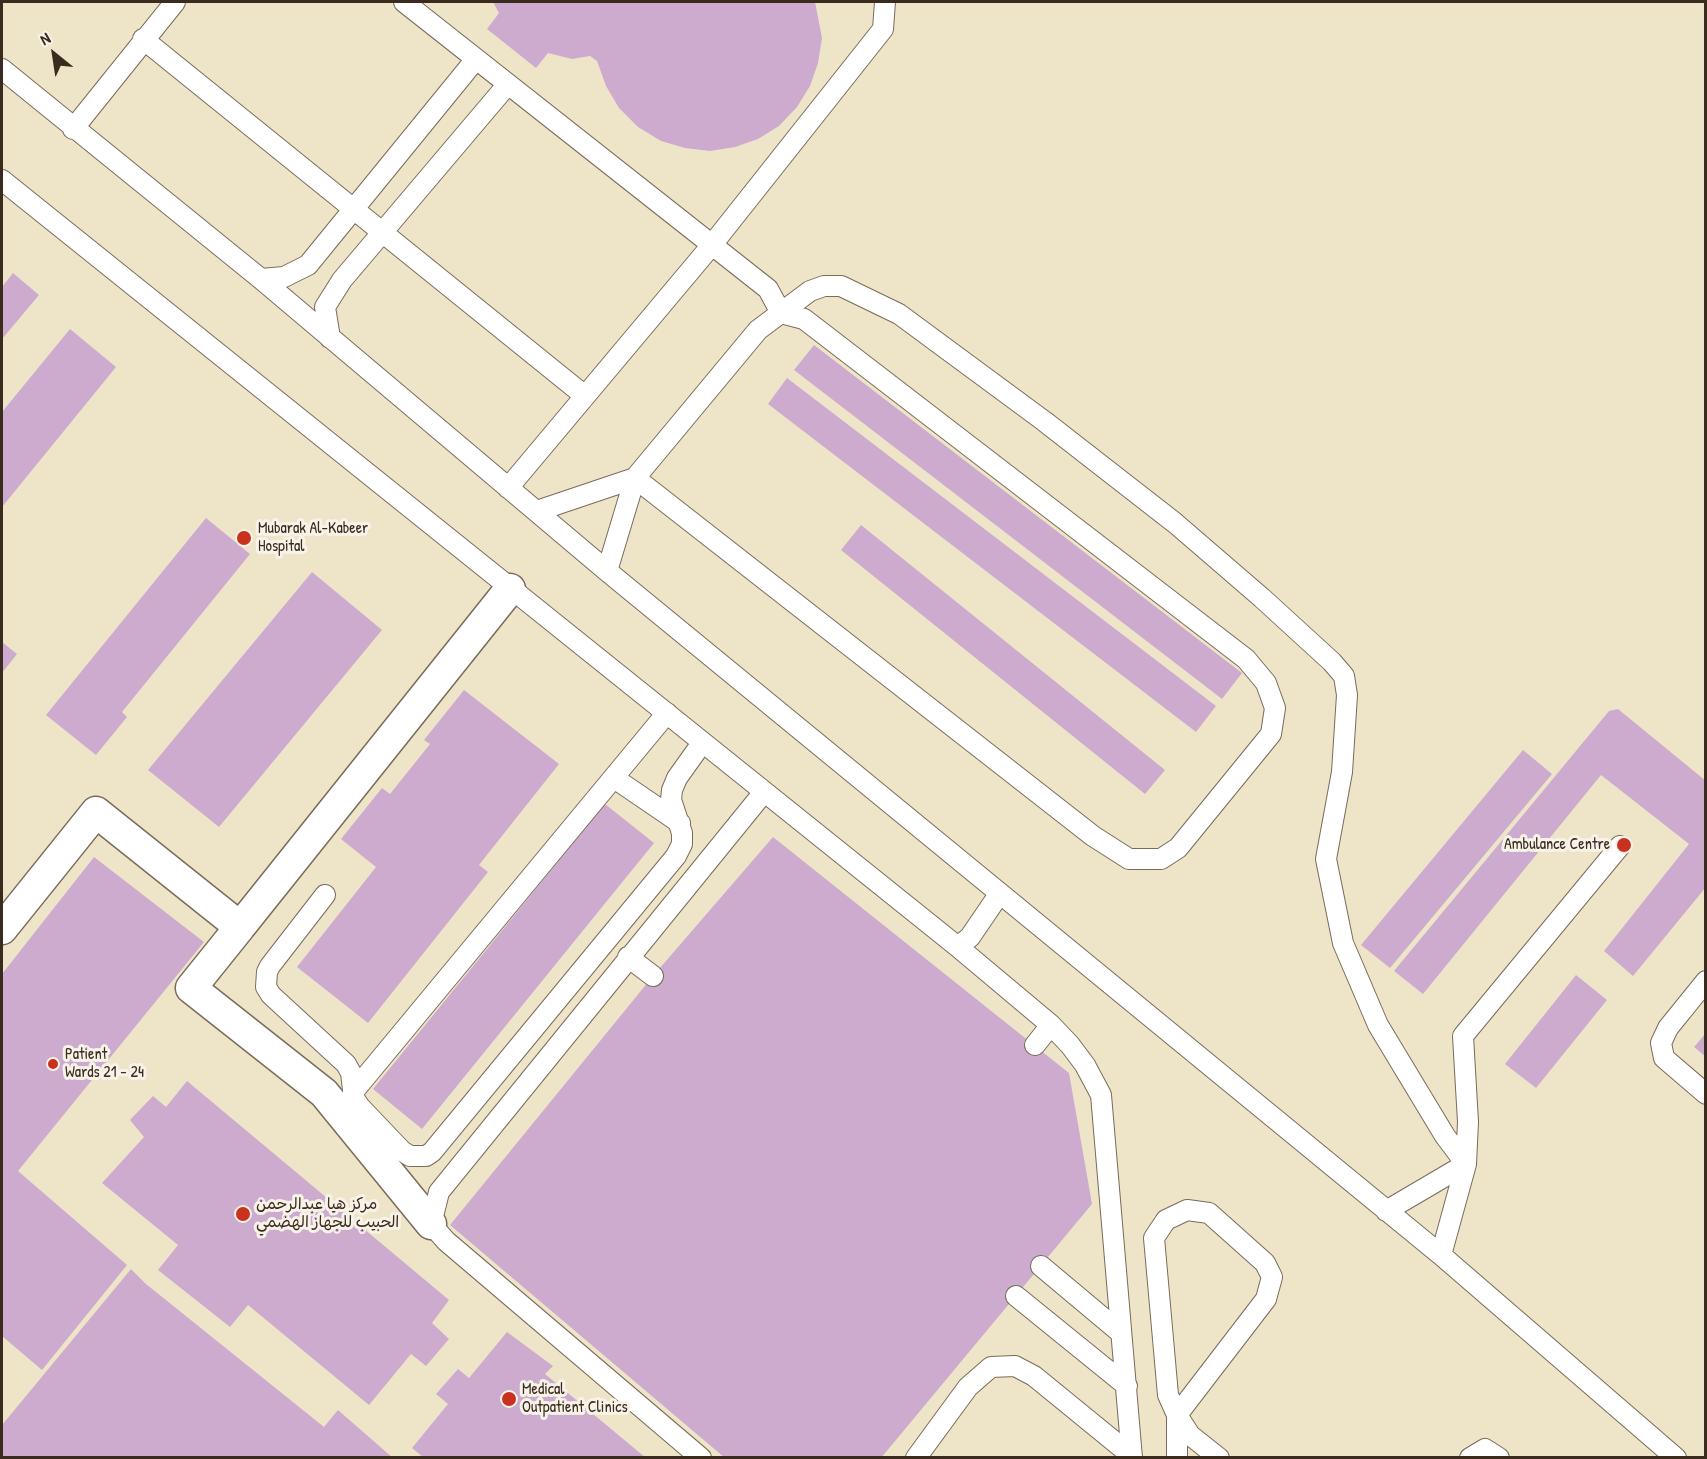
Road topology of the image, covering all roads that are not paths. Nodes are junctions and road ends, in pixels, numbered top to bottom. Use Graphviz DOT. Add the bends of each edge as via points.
graph roads {
  1 [pos="176,2"];
  2 [pos="404,2"];
  3 [pos="885,2"];
  4 [pos="143,39"];
  5 [pos="476,59"];
  6 [pos="2,69"];
  7 [pos="508,84"];
  8 [pos="73,129"];
  9 [pos="2,180"];
  10 [pos="353,209"];
  11 [pos="383,233"];
  12 [pos="711,246"];
  13 [pos="261,279"];
  14 [pos="781,313"];
  15 [pos="330,338"];
  16 [pos="585,396"];
  17 [pos="635,478"];
  18 [pos="508,488"];
  19 [pos="537,511"];
  20 [pos="607,572"];
  21 [pos="510,589"];
  22 [pos="667,712"];
  23 [pos="702,743"];
  24 [pos="614,778"];
  25 [pos="764,792"];
  26 [pos="680,823"];
  27 [pos="1620,846"];
  28 [pos="1000,893"];
  29 [pos="325,895"];
  30 [pos="240,927"];
  31 [pos="2,929"];
  32 [pos="958,947"];
  33 [pos="628,957"];
  34 [pos="653,976"];
  35 [pos="1706,981"];
  36 [pos="1052,1025"];
  37 [pos="1035,1045"];
  38 [pos="353,1092"];
  39 [pos="1706,1094"];
  40 [pos="1466,1164"];
  41 [pos="1386,1211"];
  42 [pos="431,1224"];
  43 [pos="1441,1255"];
  44 [pos="1041,1266"];
  45 [pos="1016,1296"];
  46 [pos="1121,1333"];
  47 [pos="1127,1386"];
  48 [pos="1177,1415"];
  49 [pos="1132,1457"];
  50 [pos="701,1458"];
  51 [pos="916,1458"];
  52 [pos="1177,1458"];
  53 [pos="1219,1458"];
  54 [pos="1470,1458"];
  55 [pos="1499,1458"];
  56 [pos="1676,1458"];
  1 -- 4 [label="lane"];
  2 -- 5 [label="lane"];
  3 -- 12 [label="lane" via="883,29"];
  4 -- 8 [label="lane"];
  4 -- 10 [label="lane"];
  5 -- 7 [label="lane"];
  5 -- 10 [label="lane"];
  6 -- 8 [label="lane"];
  7 -- 11 [label="lane"];
  7 -- 12 [label="lane"];
  8 -- 13 [label="lane"];
  9 -- 21 [label="lane"];
  10 -- 11 [label="lane"];
  10 -- 13 [label="lane" via="308,265 284,277"];
  11 -- 15 [label="lane" via="342,280 326,307"];
  11 -- 16 [label="lane"];
  12 -- 14 [label="lane" via="768,289"];
  12 -- 16 [label="lane"];
  13 -- 15 [label="lane"];
  14 -- 17 [label="lane" via="758,330"];
  14 -- 17 [label="lane" via="804,319 1246,659 1266,682 1275,708 1271,734 1178,848 1161,859 1129,859 1093,836"];
  14 -- 40 [label="lane" via="810,291 841,286 899,314 1175,524 1262,598 1344,676 1347,695 1342,772 1326,859 1343,943 1378,1025"];
  15 -- 18 [label="lane"];
  16 -- 18 [label="lane"];
  17 -- 19 [label="lane"];
  17 -- 20 [label="lane"];
  18 -- 19 [label="lane"];
  19 -- 20 [label="lane"];
  20 -- 28 [label="lane"];
  21 -- 22 [label="lane"];
  21 -- 30 [label="street"];
  22 -- 23 [label="lane"];
  22 -- 24 [label="lane"];
  23 -- 25 [label="lane"];
  23 -- 26 [label="lane" via="672,790 671,800"];
  24 -- 26 [label="lane"];
  24 -- 38 [label="lane"];
  25 -- 32 [label="lane"];
  25 -- 33 [label="lane"];
  26 -- 38 [label="lane" via="682,844 676,856 432,1152 419,1158 402,1151 360,1107"];
  27 -- 40 [label="lane" via="1463,1036"];
  28 -- 32 [label="lane"];
  28 -- 41 [label="lane"];
  29 -- 38 [label="lane" via="270,966 266,987 340,1057 351,1073"];
  30 -- 31 [label="street" via="96,812"];
  30 -- 42 [label="street" via="191,988 324,1093"];
  32 -- 36 [label="lane"];
  33 -- 34 [label="lane"];
  33 -- 42 [label="lane" via="439,1192"];
  35 -- 39 [label="lane" via="1668,1028 1661,1043 1664,1058"];
  36 -- 37 [label="lane"];
  36 -- 46 [label="lane" via="1085,1065 1101,1095"];
  40 -- 41 [label="lane"];
  40 -- 43 [label="lane"];
  41 -- 43 [label="lane"];
  42 -- 50 [label="lane" via="446,1241"];
  43 -- 56 [label="lane"];
  44 -- 46 [label="lane"];
  45 -- 47 [label="lane"];
  46 -- 47 [label="lane"];
  47 -- 49 [label="lane"];
  48 -- 48 [label="lane" via="1266,1299 1272,1277 1265,1263 1209,1213 1187,1210 1166,1220 1154,1238 1168,1395"];
  48 -- 52 [label="lane"];
  48 -- 53 [label="lane" via="1190,1435"];
  49 -- 51 [label="lane" via="1034,1376 1015,1366 992,1366 968,1387"];
  54 -- 55 [label="lane" via="1485,1449"];
}
